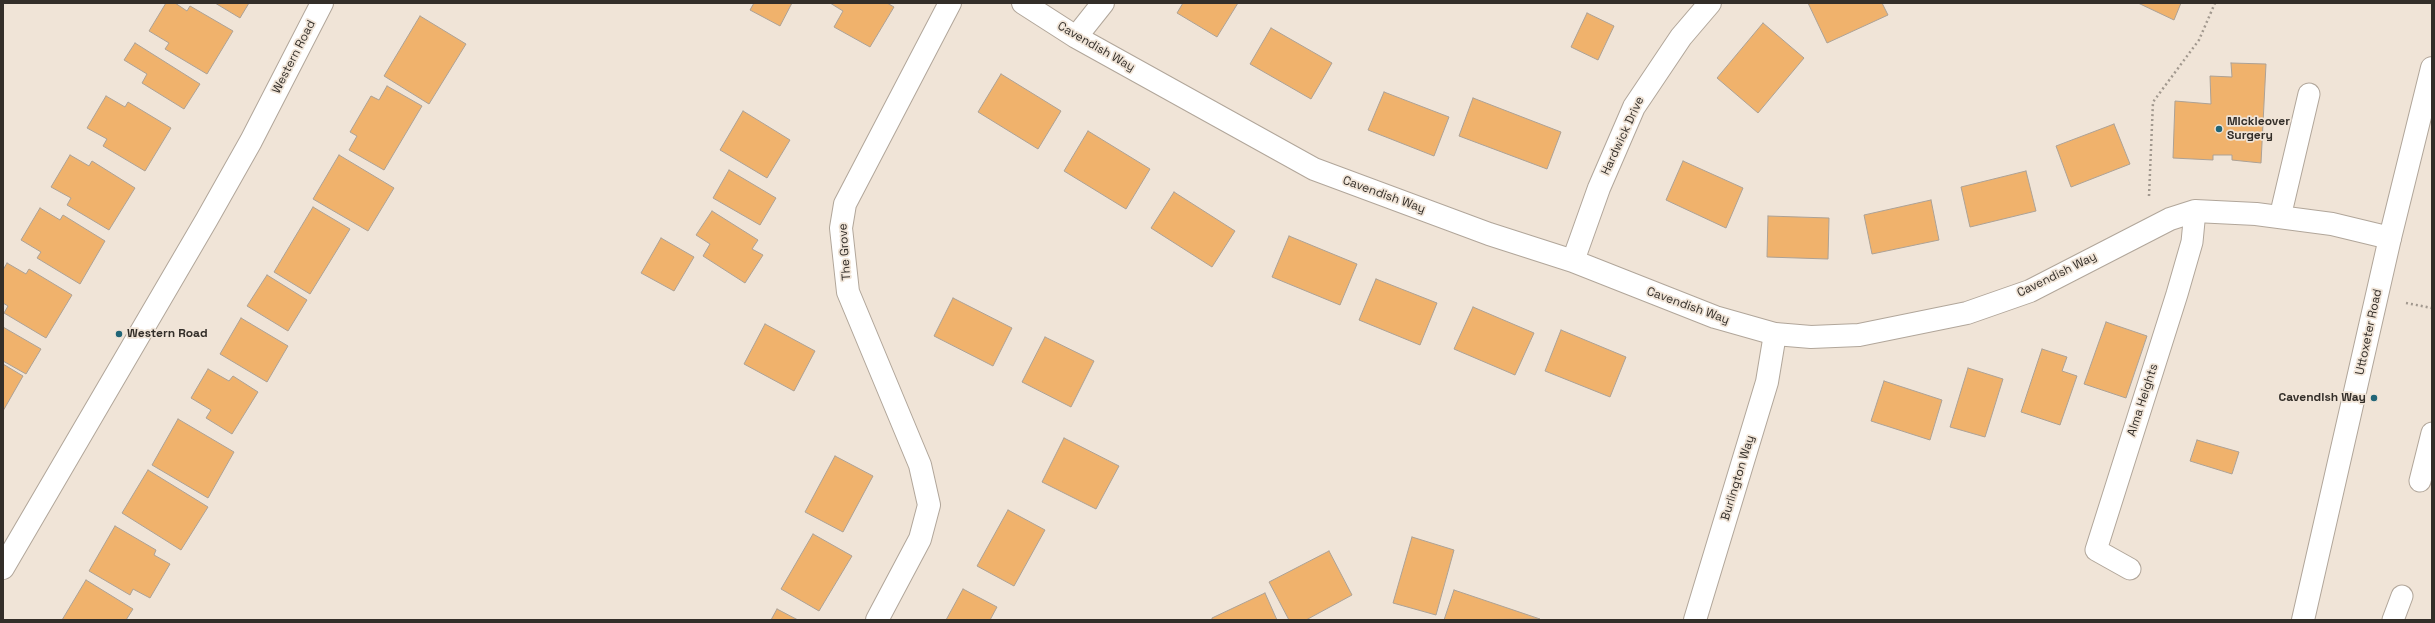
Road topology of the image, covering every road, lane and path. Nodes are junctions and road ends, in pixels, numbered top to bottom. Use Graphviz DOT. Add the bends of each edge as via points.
graph roads {
  1 [pos="322,3"];
  2 [pos="950,3"];
  3 [pos="1024,3"];
  4 [pos="1103,3"];
  5 [pos="1710,3"];
  6 [pos="2215,3"];
  7 [pos="1076,37"];
  8 [pos="2432,68"];
  9 [pos="2309,94"];
  10 [pos="2195,211"];
  11 [pos="2280,217"];
  12 [pos="2148,230"];
  13 [pos="2390,238"];
  14 [pos="1573,261"];
  15 [pos="1776,334"];
  16 [pos="2432,433"];
  17 [pos="2420,481"];
  18 [pos="3,568"];
  19 [pos="2130,569"];
  20 [pos="2402,596"];
  21 [pos="877,620"];
  22 [pos="1695,620"];
  23 [pos="2302,620"];
  24 [pos="2393,620"];
  1 -- 18 [label="street, Western Road" via="211,213"];
  2 -- 21 [label="street, The Grove" via="845,204 841,228 848,292 920,465 929,506 922,532"];
  3 -- 7 [label="street, Cavendish Way"];
  4 -- 7 [label="street"];
  5 -- 14 [label="street, Hardwick Drive" via="1681,37 1634,107 1599,188"];
  6 -- 12 [label="path" via="2199,40 2153,102"];
  7 -- 14 [label="street, Cavendish Way" via="1314,169 1489,234"];
  8 -- 13 [label="street, Uttoxeter Road"];
  9 -- 11 [label="lane"];
  10 -- 11 [label="street, Cavendish Way"];
  10 -- 12 [label="street, Cavendish Way"];
  10 -- 19 [label="lane, Alma Heights" via="2192,242 2178,294 2096,550"];
  11 -- 13 [label="street, Cavendish Way" via="2332,224"];
  12 -- 15 [label="street, Cavendish Way" via="2030,290 1967,312 1859,335 1811,337"];
  13 -- 23 [label="street, Uttoxeter Road"];
  14 -- 15 [label="street, Cavendish Way" via="1715,317"];
  15 -- 22 [label="street, Burlington Way" via="1767,382"];
  16 -- 17 [label="lane"];
  20 -- 24 [label="lane"];
}
